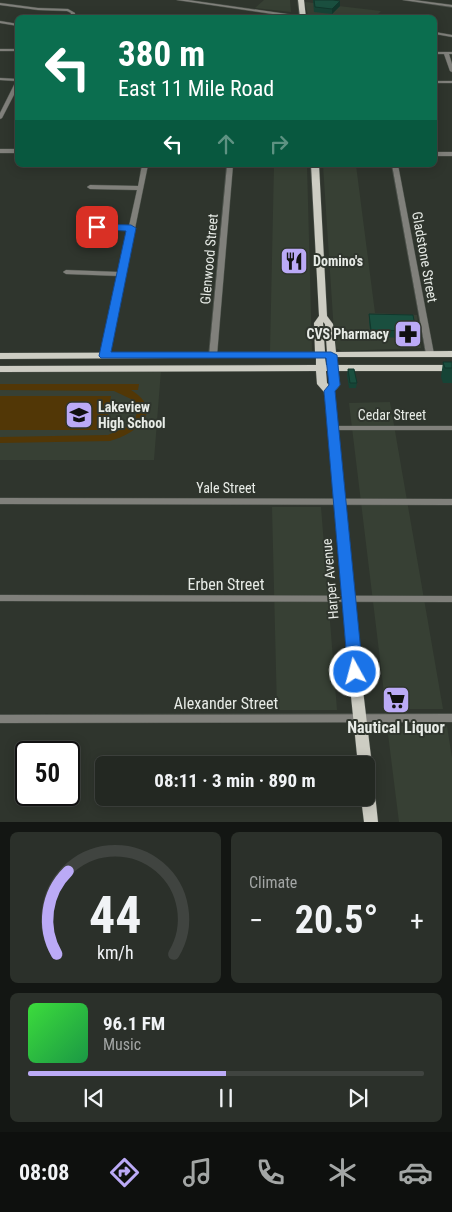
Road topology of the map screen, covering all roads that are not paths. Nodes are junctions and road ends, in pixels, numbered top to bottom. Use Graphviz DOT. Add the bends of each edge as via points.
graph roads {
  1 [pos="179,0"];
  2 [pos="301,0"];
  3 [pos="405,0"];
  4 [pos="0,4"];
  5 [pos="452,6"];
  6 [pos="73,15"];
  7 [pos="288,15"];
  8 [pos="303,15"];
  9 [pos="0,22"];
  10 [pos="15,24"];
  11 [pos="437,33"];
  12 [pos="452,36"];
  13 [pos="0,50"];
  14 [pos="15,50"];
  15 [pos="449,53"];
  16 [pos="452,72"];
  17 [pos="0,80"];
  18 [pos="15,80"];
  19 [pos="437,82"];
  20 [pos="452,82"];
  21 [pos="15,86"];
  22 [pos="0,118"];
  23 [pos="0,151"];
  24 [pos="15,152"];
  25 [pos="437,154"];
  26 [pos="452,154"];
  27 [pos="145,167"];
  28 [pos="230,167"];
  29 [pos="315,167"];
  30 [pos="395,167"];
  31 [pos="90,187"];
  32 [pos="140,188"];
  33 [pos="80,227"];
  34 [pos="131,228"];
  35 [pos="66,272"];
  36 [pos="121,274"];
  37 [pos="323,316"];
  38 [pos="433,354"];
  39 [pos="452,354"];
  40 [pos="213,355"];
  41 [pos="270,355"];
  42 [pos="319,355"];
  43 [pos="331,355"];
  44 [pos="358,355"];
  45 [pos="0,356"];
  46 [pos="105,356"];
  47 [pos="102,368"];
  48 [pos="357,368"];
  49 [pos="435,368"];
  50 [pos="452,368"];
  51 [pos="0,369"];
  52 [pos="266,369"];
  53 [pos="320,369"];
  54 [pos="333,369"];
  55 [pos="330,391"];
  56 [pos="333,428"];
  57 [pos="452,428"];
  58 [pos="0,501"];
  59 [pos="340,502"];
  60 [pos="452,502"];
  61 [pos="0,598"];
  62 [pos="348,599"];
  63 [pos="452,599"];
  64 [pos="361,718"];
  65 [pos="452,718"];
  66 [pos="0,719"];
  67 [pos="364,756"];
  68 [pos="369,806"];
  69 [pos="371,822"];
  1 -- 7 [label="street"];
  2 -- 8 [label="main road"];
  3 -- 5 [label="street"];
  4 -- 6 [label="street" via="68,10"];
  9 -- 10 [label="street"];
  11 -- 12 [label="street"];
  13 -- 14 [label="street"];
  15 -- 16 [label="street"];
  17 -- 18 [label="street"];
  19 -- 20 [label="street"];
  21 -- 22 [label="street"];
  23 -- 24 [label="street"];
  25 -- 26 [label="street"];
  27 -- 32 [label="street"];
  28 -- 40 [label="street, Glenwood Street"];
  29 -- 37 [label="main road, Harper Avenue"];
  30 -- 38 [label="street, Gladstone Street"];
  31 -- 32 [label="street"];
  32 -- 34 [label="street"];
  33 -- 34 [label="street"];
  34 -- 36 [label="street"];
  35 -- 36 [label="street"];
  36 -- 46 [label="street"];
  37 -- 42 [label="main road, Harper Avenue" via="318,323"];
  37 -- 43 [label="main road, Harper Avenue" via="329,324"];
  38 -- 39 [label="main road"];
  38 -- 44 [label="main road"];
  38 -- 49 [label="main road" via="440,363"];
  40 -- 41 [label="main road"];
  40 -- 46 [label="main road"];
  41 -- 42 [label="main road"];
  41 -- 52 [label="main road" via="272,364"];
  42 -- 43 [label="main road"];
  42 -- 53 [label="main road, Harper Avenue"];
  43 -- 44 [label="main road"];
  43 -- 54 [label="main road, Harper Avenue"];
  44 -- 48 [label="main road" via="354,363"];
  45 -- 46 [label="main road"];
  46 -- 47 [label="main road" via="100,361"];
  47 -- 51 [label="main road"];
  47 -- 52 [label="main road"];
  48 -- 49 [label="main road"];
  48 -- 54 [label="main road"];
  49 -- 50 [label="main road"];
  52 -- 53 [label="main road"];
  53 -- 54 [label="main road"];
  53 -- 55 [label="main road, Harper Avenue" via="322,384"];
  54 -- 55 [label="main road, Harper Avenue" via="335,385"];
  55 -- 56 [label="main road, Harper Avenue"];
  56 -- 57 [label="street, Cedar Street"];
  56 -- 59 [label="main road, Harper Avenue"];
  58 -- 59 [label="street, Yale Street"];
  59 -- 60 [label="street, Yale Street"];
  59 -- 62 [label="main road, Harper Avenue"];
  61 -- 62 [label="street, Erben Street"];
  62 -- 63 [label="street, Erben Street"];
  62 -- 64 [label="main road, Harper Avenue"];
  64 -- 65 [label="street, Alexander Street"];
  64 -- 66 [label="street, Alexander Street"];
  64 -- 67 [label="main road, Harper Avenue"];
  68 -- 69 [label="main road"];
}
